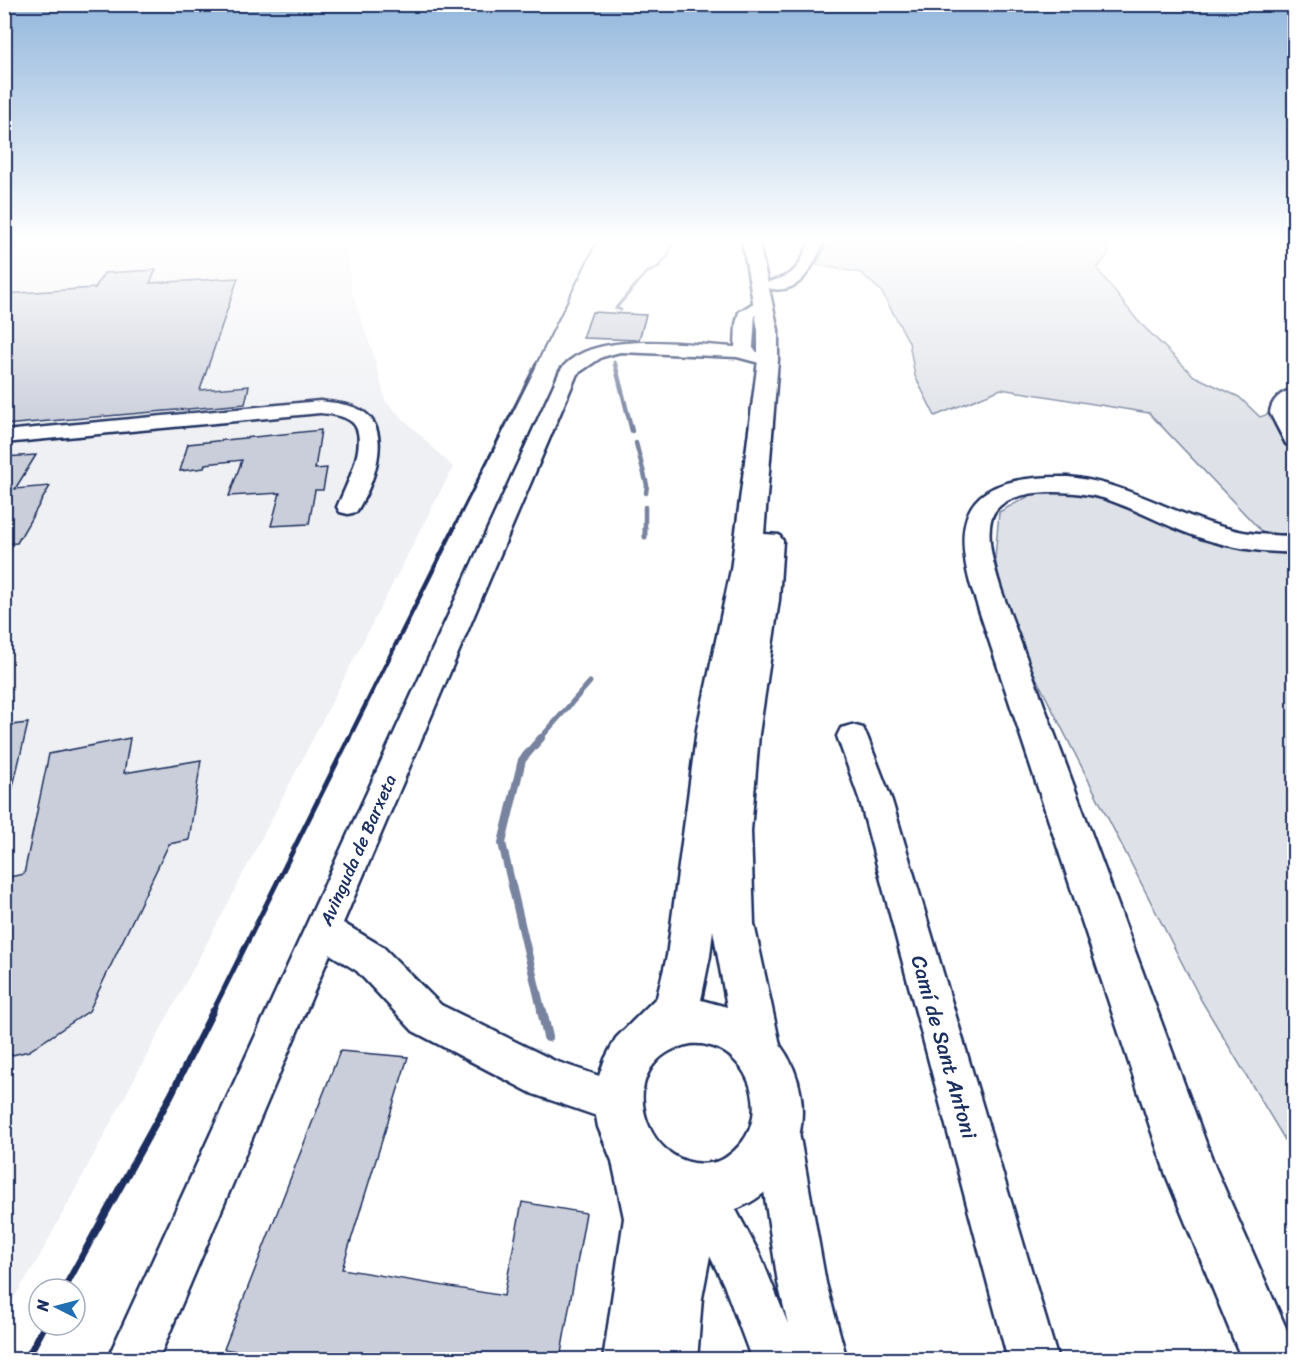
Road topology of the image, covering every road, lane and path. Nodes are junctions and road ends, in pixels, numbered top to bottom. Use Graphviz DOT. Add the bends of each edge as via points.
graph roads {
  1 [pos="768,303"];
  2 [pos="772,303"];
  3 [pos="760,358"];
  4 [pos="1294,396"];
  5 [pos="4,437"];
  6 [pos="1294,439"];
  7 [pos="348,507"];
  8 [pos="1294,544"];
  9 [pos="852,736"];
  10 [pos="322,929"];
  11 [pos="658,1031"];
  12 [pos="758,1050"];
  13 [pos="618,1102"];
  14 [pos="777,1131"];
  15 [pos="637,1158"];
  16 [pos="698,1190"];
  17 [pos="132,1359"];
  18 [pos="633,1359"];
  19 [pos="668,1359"];
  20 [pos="777,1359"];
  21 [pos="822,1359"];
  22 [pos="1033,1359"];
  23 [pos="1271,1359"];
  1 -- 3 [label="main road" via="768,330"];
  2 -- 12 [label="main road" via="783,329 785,360 764,600 742,734 732,831 732,924"];
  3 -- 10 [label="street, Avinguda de Barxeta" via="738,352 620,347 596,352 569,371"];
  3 -- 11 [label="main road" via="741,598 712,745 688,960 673,1012"];
  4 -- 6 [label="main road" via="1282,405 1281,413"];
  5 -- 7 [label="street" via="320,407 342,410 359,420 370,435 369,453"];
  8 -- 23 [label="main road" via="1232,538 1098,489 1064,484 1036,485 994,499 981,512 977,531 980,568 990,602 1168,1108 1192,1175"];
  9 -- 22 [label="street, Camí de Sant Antoni" via="876,801"];
  10 -- 13 [label="street" via="370,959 427,1018 548,1079"];
  10 -- 17 [label="street, Avinguda de Barxeta"];
  11 -- 12 [label="main road" via="684,1022 710,1023 736,1032"];
  11 -- 13 [label="main road" via="638,1047 623,1071"];
  12 -- 14 [label="main road" via="773,1074 780,1102"];
  13 -- 15 [label="main road" via="622,1131"];
  14 -- 16 [label="main road" via="765,1157 743,1178"];
  14 -- 21 [label="street" via="802,1283"];
  15 -- 16 [label="main road" via="660,1178"];
  15 -- 18 [label="main road" via="651,1218"];
  16 -- 19 [label="main road" via="674,1298"];
  16 -- 20 [label="street" via="744,1274"];
}
